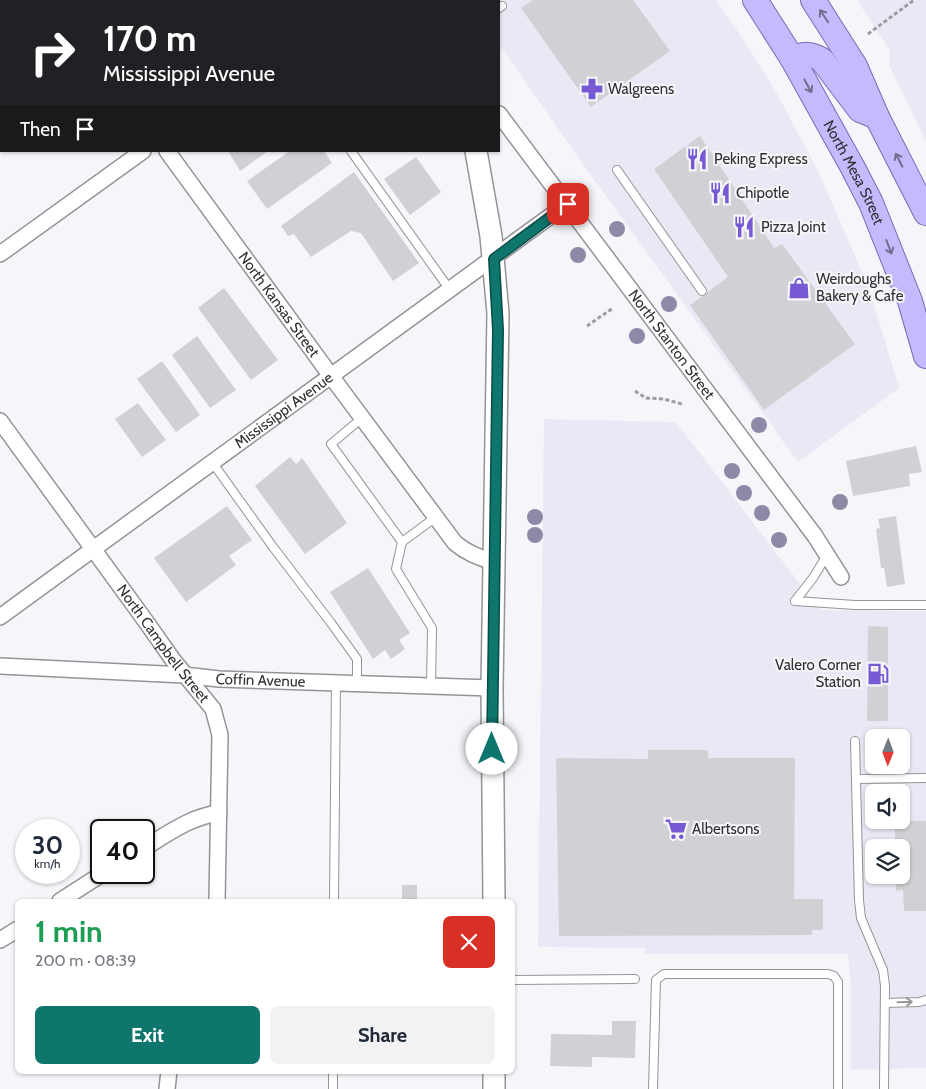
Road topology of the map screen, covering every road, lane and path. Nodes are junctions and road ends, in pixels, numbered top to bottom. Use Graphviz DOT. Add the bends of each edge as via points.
graph roads {
  1 [pos="755,0"];
  2 [pos="813,0"];
  3 [pos="914,0"];
  4 [pos="868,34"];
  5 [pos="792,58"];
  6 [pos="500,115"];
  7 [pos="877,117"];
  8 [pos="142,152"];
  9 [pos="168,152"];
  10 [pos="352,152"];
  11 [pos="476,152"];
  12 [pos="617,170"];
  13 [pos="568,204"];
  14 [pos="926,213"];
  15 [pos="0,254"];
  16 [pos="494,259"];
  17 [pos="450,291"];
  18 [pos="702,291"];
  19 [pos="613,308"];
  20 [pos="587,326"];
  21 [pos="926,356"];
  22 [pos="331,376"];
  23 [pos="635,391"];
  24 [pos="682,404"];
  25 [pos="362,418"];
  26 [pos="0,421"];
  27 [pos="212,462"];
  28 [pos="436,517"];
  29 [pos="402,542"];
  30 [pos="94,550"];
  31 [pos="827,554"];
  32 [pos="494,562"];
  33 [pos="841,577"];
  34 [pos="926,605"];
  35 [pos="0,617"];
  36 [pos="0,666"];
  37 [pos="184,675"];
  38 [pos="336,684"];
  39 [pos="357,684"];
  40 [pos="431,686"];
  41 [pos="492,688"];
  42 [pos="855,741"];
  43 [pos="926,778"];
  44 [pos="856,779"];
  45 [pos="219,813"];
  46 [pos="155,841"];
  47 [pos="90,882"];
  48 [pos="63,899"];
  49 [pos="217,899"];
  50 [pos="334,899"];
  51 [pos="494,899"];
  52 [pos="15,931"];
  53 [pos="0,940"];
  54 [pos="635,979"];
  55 [pos="515,980"];
  56 [pos="926,1000"];
  57 [pos="885,1003"];
  58 [pos="169,1074"];
  59 [pos="333,1074"];
  60 [pos="494,1074"];
  61 [pos="167,1089"];
  62 [pos="333,1089"];
  63 [pos="494,1089"];
  64 [pos="653,1089"];
  65 [pos="838,1089"];
  66 [pos="884,1089"];
  1 -- 5 [label="main road, North Mesa Street"];
  7 -- 2 [label="main road, one-way" via="855,66"];
  3 -- 4 [label="path"];
  5 -- 7 [label="main road" via="802,55 822,60 860,110"];
  5 -- 21 [label="main road, North Mesa Street, one-way" via="871,203 910,301"];
  6 -- 13 [label="street, North Stanton Street"];
  14 -- 7 [label="main road, one-way"];
  8 -- 15 [label="street"];
  9 -- 22 [label="street, North Kansas Street"];
  10 -- 17 [label="lane"];
  11 -- 16 [label="street"];
  12 -- 18 [label="lane"];
  13 -- 16 [label="street, Mississippi Avenue"];
  13 -- 31 [label="street, North Stanton Street"];
  16 -- 17 [label="street, Mississippi Avenue"];
  16 -- 32 [label="street" via="498,330"];
  17 -- 22 [label="street, Mississippi Avenue"];
  19 -- 20 [label="path"];
  22 -- 25 [label="street, North Kansas Street"];
  22 -- 27 [label="street, Mississippi Avenue"];
  23 -- 24 [label="path" via="646,398"];
  25 -- 28 [label="street, North Kansas Street"];
  25 -- 29 [label="lane" via="331,444"];
  26 -- 30 [label="street, North Campbell Street"];
  27 -- 30 [label="street, Mississippi Avenue"];
  27 -- 39 [label="lane" via="357,659"];
  28 -- 29 [label="lane"];
  28 -- 32 [label="street, North Kansas Street" via="463,550"];
  29 -- 40 [label="lane" via="396,569 432,628"];
  30 -- 35 [label="street, Mississippi Avenue"];
  30 -- 37 [label="street, North Campbell Street"];
  31 -- 33 [label="street, North Stanton Street"];
  31 -- 34 [label="lane" via="795,601"];
  32 -- 41 [label="street"];
  36 -- 37 [label="street, Coffin Avenue"];
  37 -- 38 [label="street, Coffin Avenue"];
  37 -- 45 [label="street, North Campbell Street" via="213,709 218,725"];
  38 -- 39 [label="street, Coffin Avenue"];
  38 -- 50 [label="lane"];
  39 -- 40 [label="street, Coffin Avenue"];
  40 -- 41 [label="street, Coffin Avenue"];
  41 -- 51 [label="street"];
  42 -- 44 [label="lane"];
  43 -- 44 [label="lane"];
  44 -- 57 [label="lane" via="858,900 861,918 883,970"];
  45 -- 46 [label="street" via="202,815 186,822"];
  45 -- 49 [label="street, North Campbell Street"];
  47 -- 48 [label="street"];
  52 -- 53 [label="street"];
  54 -- 55 [label="lane"];
  57 -- 56 [label="lane, one-way"];
  57 -- 66 [label="lane"];
  58 -- 61 [label="street"];
  59 -- 62 [label="lane"];
  60 -- 63 [label="street"];
  64 -- 65 [label="lane" via="656,980 664,974 828,974 838,982"];
}
